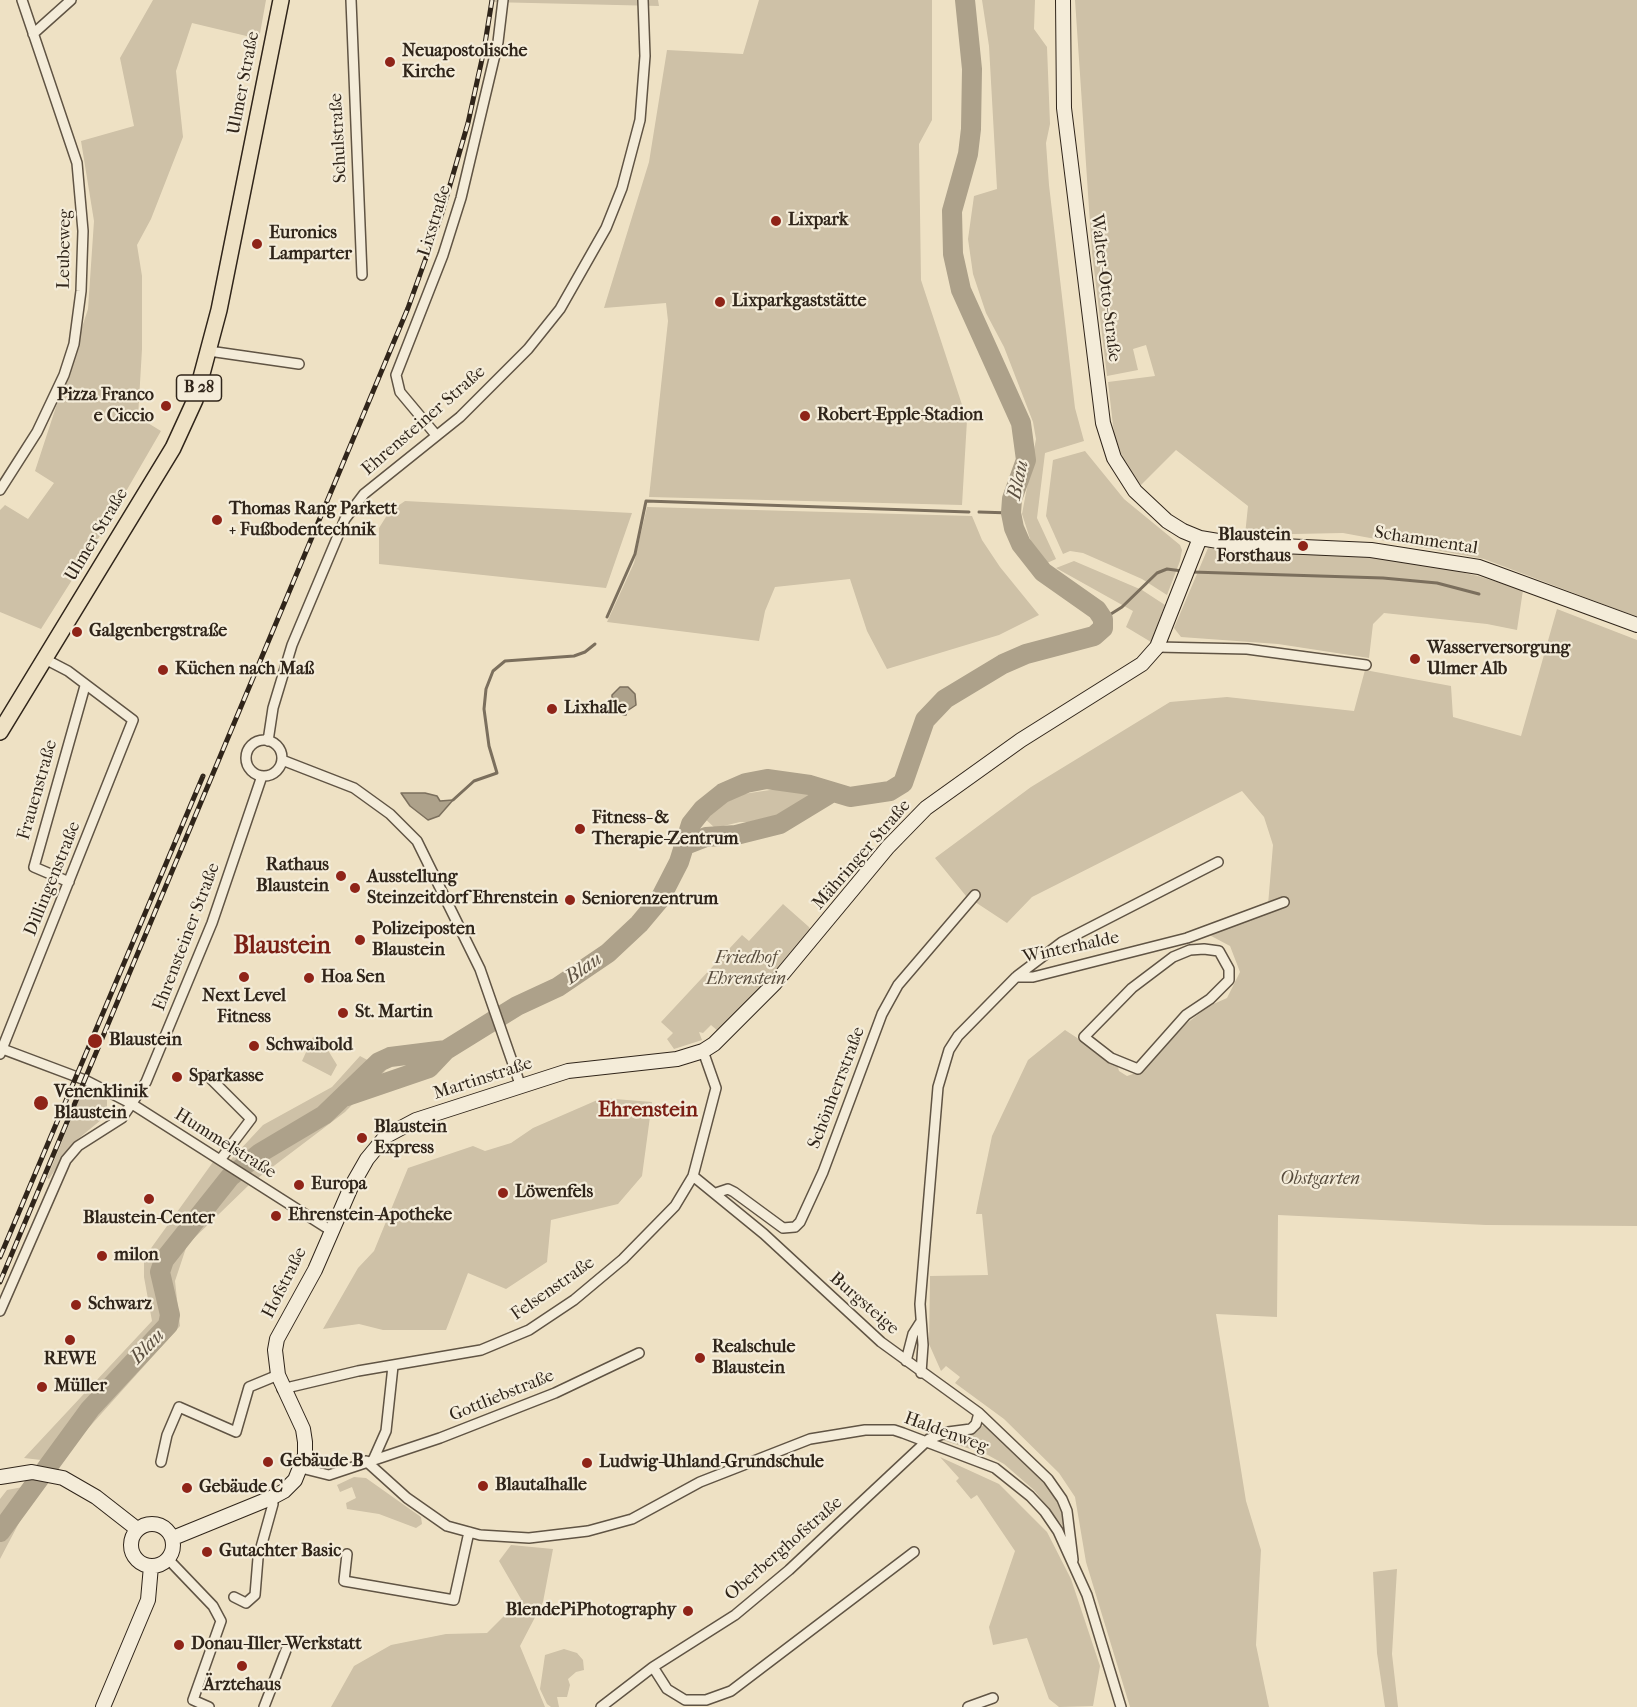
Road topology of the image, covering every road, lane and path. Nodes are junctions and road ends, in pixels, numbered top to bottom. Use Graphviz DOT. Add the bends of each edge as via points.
graph roads {
  1 [pos="22,0"];
  2 [pos="71,0"];
  3 [pos="281,0"];
  4 [pos="351,0"];
  5 [pos="503,0"];
  6 [pos="643,0"];
  7 [pos="1063,0"];
  8 [pos="33,34"];
  9 [pos="363,275"];
  10 [pos="209,351"];
  11 [pos="299,364"];
  12 [pos="436,435"];
  13 [pos="0,487"];
  14 [pos="1200,538"];
  15 [pos="1637,625"];
  16 [pos="1157,647"];
  17 [pos="43,657"];
  18 [pos="1366,665"];
  19 [pos="85,686"];
  20 [pos="5,712"];
  21 [pos="0,732"];
  22 [pos="268,741"];
  23 [pos="282,760"];
  24 [pos="262,776"];
  25 [pos="1218,862"];
  26 [pos="69,882"];
  27 [pos="975,895"];
  28 [pos="1284,902"];
  29 [pos="1187,938"];
  30 [pos="1190,950"];
  31 [pos="1016,977"];
  32 [pos="1,1050"];
  33 [pos="703,1051"];
  34 [pos="208,1076"];
  35 [pos="521,1087"];
  36 [pos="132,1104"];
  37 [pos="224,1163"];
  38 [pos="693,1176"];
  39 [pos="716,1193"];
  40 [pos="330,1230"];
  41 [pos="0,1311"];
  42 [pos="920,1323"];
  43 [pos="639,1353"];
  44 [pos="906,1361"];
  45 [pos="393,1366"];
  46 [pos="921,1373"];
  47 [pos="278,1375"];
  48 [pos="282,1389"];
  49 [pos="979,1413"];
  50 [pos="926,1443"];
  51 [pos="370,1460"];
  52 [pos="161,1462"];
  53 [pos="301,1468"];
  54 [pos="0,1477"];
  55 [pos="271,1498"];
  56 [pos="137,1529"];
  57 [pos="469,1533"];
  58 [pos="172,1538"];
  59 [pos="914,1552"];
  60 [pos="347,1554"];
  61 [pos="168,1559"];
  62 [pos="1073,1562"];
  63 [pos="151,1566"];
  64 [pos="234,1597"];
  65 [pos="286,1650"];
  66 [pos="653,1667"];
  67 [pos="993,1698"];
  68 [pos="103,1707"];
  69 [pos="209,1707"];
  70 [pos="264,1707"];
  71 [pos="601,1707"];
  72 [pos="968,1707"];
  73 [pos="1121,1707"];
  1 -- 8 [label="street, Leubeweg"];
  2 -- 8 [label="street"];
  3 -- 10 [label="main road, Ulmer Straße / B 28"];
  4 -- 9 [label="street, Schulstraße"];
  5 -- 12 [label="street, Lixstraße" via="498,42 460,198 396,375 400,392"];
  6 -- 12 [label="street, Ehrensteiner Straße" via="645,56 640,120 622,188 606,228 560,309 528,349 460,417"];
  7 -- 14 [label="street, Walter-Otto-Straße" via="1064,108 1107,441 1122,472 1151,507 1183,531"];
  8 -- 13 [label="street, Leubeweg" via="80,178 81,291 74,344 64,375 37,432"];
  10 -- 11 [label="street"];
  10 -- 17 [label="main road, Ulmer Straße / B 28" via="195,400 173,448"];
  12 -- 22 [label="street, Ehrensteiner Straße" via="364,494 345,519 292,645 273,708"];
  14 -- 15 [label="street, Schammental" via="1236,544 1371,550 1479,567"];
  14 -- 16 [label="street, Mähringer Straße"];
  16 -- 18 [label="street" via="1247,649"];
  16 -- 33 [label="street, Mähringer Straße" via="1142,664 1021,740 926,808 888,847 775,983 734,1027"];
  17 -- 19 [label="street"];
  17 -- 20 [label="main road, Ulmer Straße / B 28"];
  19 -- 26 [label="street, Frauenstraße" via="34,867"];
  19 -- 26 [label="street, Dillingenstraße" via="134,720"];
  20 -- 21 [label="main road, Ulmer Straße / B 28"];
  22 -- 23 [label="street" via="277,746"];
  22 -- 24 [label="street" via="256,742 246,755 252,771"];
  23 -- 24 [label="street" via="278,770"];
  23 -- 35 [label="street" via="354,788 390,814 417,841 471,948 504,1030"];
  24 -- 36 [label="street, Ehrensteiner Straße" via="206,939 146,1083"];
  25 -- 31 [label="street" via="1062,942"];
  26 -- 32 [label="street, Dillingenstraße"];
  27 -- 39 [label="street, Schönherrstraße" via="898,985 882,1014 823,1172 800,1222 795,1227 783,1228 734,1192 728,1189"];
  28 -- 29 [label="street, Winterhalde"];
  29 -- 30 [label="street"];
  29 -- 31 [label="street, Winterhalde" via="1034,977"];
  30 -- 30 [label="street" via="1219,951 1229,969 1229,980 1186,1015 1138,1069 1110,1058 1084,1037 1132,988 1173,957"];
  31 -- 42 [label="street, Winterhalde" via="958,1036 941,1070"];
  32 -- 36 [label="street, Hummelstraße" via="85,1080"];
  33 -- 35 [label="street, Martinstraße" via="649,1063 582,1068"];
  33 -- 38 [label="street" via="716,1088"];
  34 -- 37 [label="street" via="251,1119"];
  35 -- 40 [label="street, Martinstraße" via="416,1120 386,1136 367,1159"];
  36 -- 37 [label="street, Hummelstraße"];
  36 -- 41 [label="street, Ehrensteiner Straße" via="119,1121 78,1146 66,1160"];
  37 -- 40 [label="street, Hummelstraße"];
  38 -- 39 [label="street, Burgsteige"];
  38 -- 45 [label="street, Felsenstraße" via="684,1194 654,1229 601,1278 549,1317 481,1350"];
  39 -- 44 [label="street, Burgsteige"];
  40 -- 47 [label="street, Hofstraße" via="315,1270 277,1339"];
  42 -- 44 [label="street, Winterhalde"];
  42 -- 46 [label="street, Winterhalde"];
  43 -- 51 [label="street, Gottliebstraße" via="500,1416"];
  44 -- 46 [label="street, Burgsteige"];
  45 -- 48 [label="street"];
  45 -- 51 [label="street" via="386,1431"];
  46 -- 49 [label="street, Burgsteige"];
  47 -- 48 [label="street, Hofstraße"];
  47 -- 52 [label="street" via="249,1387 236,1432 179,1407"];
  48 -- 53 [label="street, Hofstraße" via="303,1429 305,1455"];
  49 -- 50 [label="street, Oberberghofstraße" via="971,1429 937,1435"];
  49 -- 62 [label="street, Burgsteige" via="1057,1490 1071,1527"];
  50 -- 57 [label="street, Haldenweg" via="894,1430 826,1436 727,1470 651,1511 611,1527 529,1538"];
  50 -- 62 [label="street, Haldenweg" via="995,1468 1021,1489 1045,1512"];
  50 -- 66 [label="street, Oberberghofstraße" via="735,1615"];
  51 -- 53 [label="street, Gottliebstraße" via="329,1475"];
  51 -- 57 [label="street, Haldenweg" via="388,1483 434,1518"];
  53 -- 55 [label="street" via="290,1487"];
  54 -- 56 [label="street" via="32,1472 63,1478 96,1497"];
  55 -- 58 [label="street"];
  55 -- 64 [label="street" via="273,1504 258,1558 255,1595 246,1603"];
  56 -- 58 [label="street" via="157,1524"];
  56 -- 63 [label="street" via="131,1542 134,1556"];
  57 -- 60 [label="street" via="454,1600 344,1581"];
  58 -- 61 [label="street"];
  59 -- 66 [label="street" via="731,1691 706,1700 685,1700 667,1689"];
  61 -- 63 [label="street"];
  61 -- 69 [label="street" via="213,1605 221,1622 193,1700"];
  62 -- 73 [label="street, Haldenweg"];
  63 -- 68 [label="street" via="148,1600"];
  65 -- 70 [label="street"];
  66 -- 71 [label="street, Oberberghofstraße"];
  67 -- 72 [label="street"];
}
